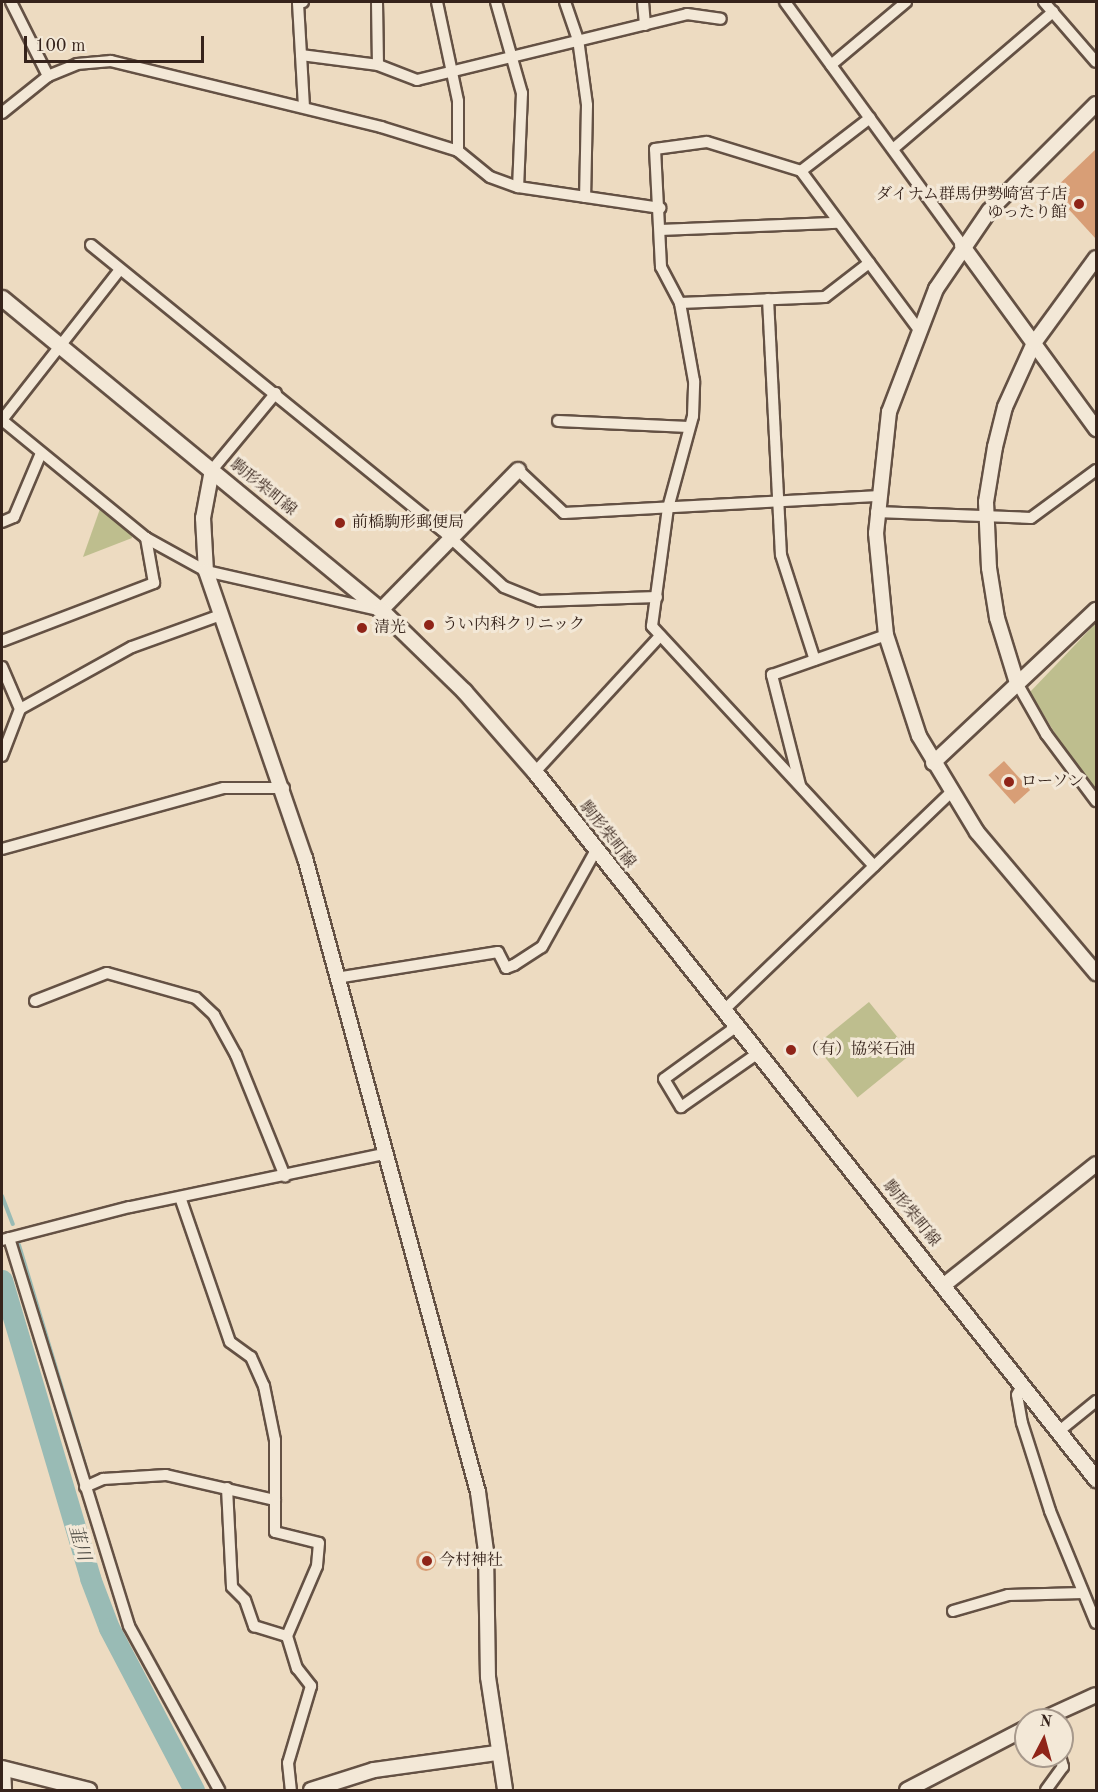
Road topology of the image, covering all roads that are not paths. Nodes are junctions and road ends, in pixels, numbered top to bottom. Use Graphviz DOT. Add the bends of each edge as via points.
graph roads {
  1 [pos="11,2"];
  2 [pos="303,2"];
  3 [pos="377,2"];
  4 [pos="437,2"];
  5 [pos="496,2"];
  6 [pos="565,2"];
  7 [pos="643,2"];
  8 [pos="785,2"];
  9 [pos="906,2"];
  10 [pos="1044,2"];
  11 [pos="1053,12"];
  12 [pos="721,19"];
  13 [pos="645,25"];
  14 [pos="578,39"];
  15 [pos="301,55"];
  16 [pos="515,58"];
  17 [pos="1096,62"];
  18 [pos="378,65"];
  19 [pos="831,65"];
  20 [pos="451,74"];
  21 [pos="48,76"];
  22 [pos="1096,104"];
  23 [pos="304,106"];
  24 [pos="2,113"];
  25 [pos="870,118"];
  26 [pos="893,149"];
  27 [pos="458,151"];
  28 [pos="801,171"];
  29 [pos="518,187"];
  30 [pos="585,197"];
  31 [pos="660,208"];
  32 [pos="838,223"];
  33 [pos="660,230"];
  34 [pos="91,245"];
  35 [pos="963,245"];
  36 [pos="1096,258"];
  37 [pos="869,263"];
  38 [pos="119,270"];
  39 [pos="2,298"];
  40 [pos="768,299"];
  41 [pos="680,303"];
  42 [pos="917,327"];
  43 [pos="1035,343"];
  44 [pos="62,347"];
  45 [pos="276,393"];
  46 [pos="2,420"];
  47 [pos="558,421"];
  48 [pos="689,427"];
  49 [pos="1096,429"];
  50 [pos="42,453"];
  51 [pos="212,470"];
  52 [pos="518,470"];
  53 [pos="1096,470"];
  54 [pos="876,496"];
  55 [pos="777,499"];
  56 [pos="668,508"];
  57 [pos="876,512"];
  58 [pos="986,516"];
  59 [pos="2,522"];
  60 [pos="146,538"];
  61 [pos="450,538"];
  62 [pos="206,571"];
  63 [pos="657,597"];
  64 [pos="381,610"];
  65 [pos="1096,610"];
  66 [pos="220,615"];
  67 [pos="886,635"];
  68 [pos="660,636"];
  69 [pos="2,641"];
  70 [pos="815,660"];
  71 [pos="2,667"];
  72 [pos="1017,683"];
  73 [pos="20,709"];
  74 [pos="2,756"];
  75 [pos="933,763"];
  76 [pos="534,771"];
  77 [pos="801,787"];
  78 [pos="284,788"];
  79 [pos="950,793"];
  80 [pos="1096,801"];
  81 [pos="2,849"];
  82 [pos="596,850"];
  83 [pos="874,866"];
  84 [pos="1096,973"];
  85 [pos="336,978"];
  86 [pos="35,1000"];
  87 [pos="724,1010"];
  88 [pos="737,1026"];
  89 [pos="758,1053"];
  90 [pos="384,1154"];
  91 [pos="1096,1164"];
  92 [pos="285,1176"];
  93 [pos="180,1197"];
  94 [pos="5,1239"];
  95 [pos="944,1285"];
  96 [pos="1022,1386"];
  97 [pos="1096,1401"];
  98 [pos="1058,1432"];
  99 [pos="1096,1479"];
  100 [pos="85,1487"];
  101 [pos="227,1488"];
  102 [pos="275,1500"];
  103 [pos="1083,1593"];
  104 [pos="953,1611"];
  105 [pos="1096,1623"];
  106 [pos="287,1636"];
  107 [pos="1096,1695"];
  108 [pos="1069,1708"];
  109 [pos="1014,1735"];
  110 [pos="497,1753"];
  111 [pos="3,1768"];
  112 [pos="1063,1768"];
  113 [pos="925,1787"];
  114 [pos="6,1791"];
  115 [pos="89,1791"];
  116 [pos="219,1791"];
  117 [pos="291,1791"];
  118 [pos="311,1791"];
  119 [pos="506,1791"];
  120 [pos="907,1791"];
  121 [pos="1046,1791"];
  1 -- 21 [label="street"];
  2 -- 15 [label="street" via="298,3"];
  3 -- 18 [label="street"];
  4 -- 20 [label="street"];
  5 -- 16 [label="street"];
  6 -- 14 [label="street"];
  7 -- 13 [label="street"];
  8 -- 19 [label="street"];
  9 -- 19 [label="street"];
  10 -- 11 [label="street"];
  11 -- 17 [label="street"];
  11 -- 26 [label="street"];
  12 -- 13 [label="street" via="687,14"];
  13 -- 14 [label="street"];
  14 -- 16 [label="street"];
  14 -- 30 [label="street" via="586,105"];
  15 -- 18 [label="street"];
  15 -- 23 [label="street"];
  16 -- 20 [label="street"];
  16 -- 29 [label="street" via="522,93"];
  18 -- 20 [label="street" via="417,80"];
  19 -- 25 [label="street"];
  20 -- 27 [label="street" via="460,112"];
  21 -- 23 [label="street" via="77,64 111,62"];
  21 -- 24 [label="street"];
  22 -- 35 [label="street" via="1023,174"];
  23 -- 27 [label="street"];
  25 -- 26 [label="street"];
  25 -- 28 [label="street"];
  26 -- 35 [label="street"];
  27 -- 29 [label="street" via="490,177"];
  28 -- 31 [label="street" via="707,142 656,149"];
  28 -- 32 [label="street"];
  29 -- 30 [label="street"];
  30 -- 31 [label="street"];
  31 -- 33 [label="street"];
  32 -- 33 [label="street"];
  32 -- 37 [label="street"];
  33 -- 41 [label="street" via="661,267"];
  34 -- 38 [label="street"];
  35 -- 42 [label="street"];
  35 -- 43 [label="street"];
  36 -- 43 [label="street"];
  37 -- 40 [label="street" via="825,297"];
  37 -- 42 [label="street"];
  38 -- 44 [label="street"];
  38 -- 45 [label="street"];
  39 -- 44 [label="main road, 駒形柴町線"];
  40 -- 41 [label="street"];
  40 -- 55 [label="street"];
  41 -- 48 [label="street" via="694,381"];
  42 -- 54 [label="street" via="889,412"];
  43 -- 49 [label="street"];
  43 -- 58 [label="street" via="1005,407"];
  44 -- 46 [label="street"];
  44 -- 51 [label="main road, 駒形柴町線"];
  45 -- 51 [label="street"];
  45 -- 61 [label="street"];
  46 -- 50 [label="street"];
  47 -- 48 [label="street"];
  48 -- 56 [label="street"];
  50 -- 59 [label="street" via="14,517"];
  50 -- 60 [label="street"];
  51 -- 62 [label="street" via="203,518"];
  51 -- 64 [label="main road, 駒形柴町線"];
  52 -- 56 [label="street" via="564,513"];
  52 -- 61 [label="street"];
  53 -- 58 [label="street" via="1031,518"];
  54 -- 55 [label="street"];
  54 -- 57 [label="street"];
  55 -- 56 [label="street"];
  55 -- 70 [label="street" via="781,555"];
  56 -- 63 [label="street"];
  57 -- 58 [label="street"];
  57 -- 67 [label="street"];
  58 -- 72 [label="street" via="997,618"];
  60 -- 62 [label="street"];
  60 -- 69 [label="street" via="154,583"];
  61 -- 63 [label="street" via="504,587 529,599"];
  61 -- 64 [label="street"];
  62 -- 64 [label="street"];
  62 -- 66 [label="street"];
  63 -- 68 [label="street" via="652,626"];
  64 -- 76 [label="main road, 駒形柴町線" via="464,691"];
  65 -- 72 [label="street"];
  66 -- 73 [label="street" via="132,647"];
  66 -- 78 [label="street"];
  67 -- 70 [label="street"];
  67 -- 75 [label="street" via="908,708"];
  68 -- 76 [label="street"];
  68 -- 77 [label="street"];
  70 -- 77 [label="street" via="772,675"];
  71 -- 73 [label="street"];
  72 -- 75 [label="street"];
  72 -- 80 [label="street" via="1050,741"];
  73 -- 74 [label="street"];
  75 -- 79 [label="street"];
  76 -- 82 [label="main road, 駒形柴町線"];
  77 -- 83 [label="street"];
  78 -- 81 [label="street" via="224,788"];
  78 -- 85 [label="street"];
  79 -- 83 [label="street"];
  79 -- 84 [label="street"];
  82 -- 85 [label="street" via="542,947 514,965 506,968 498,952"];
  82 -- 87 [label="main road, 駒形柴町線"];
  83 -- 87 [label="street"];
  85 -- 90 [label="street"];
  86 -- 92 [label="street" via="107,973 196,998 214,1015 237,1054"];
  87 -- 88 [label="main road, 駒形柴町線"];
  88 -- 89 [label="main road, 駒形柴町線"];
  88 -- 89 [label="street" via="664,1079 681,1107"];
  89 -- 95 [label="main road, 駒形柴町線"];
  90 -- 92 [label="street"];
  90 -- 110 [label="street" via="478,1492 486,1551 488,1677"];
  91 -- 95 [label="street"];
  92 -- 93 [label="street"];
  93 -- 94 [label="street"];
  93 -- 102 [label="street" via="230,1342 258,1369 275,1440"];
  94 -- 100 [label="street"];
  95 -- 96 [label="main road, 駒形柴町線"];
  96 -- 98 [label="main road, 駒形柴町線"];
  96 -- 103 [label="street" via="1017,1395 1022,1423"];
  97 -- 98 [label="street"];
  98 -- 99 [label="main road, 駒形柴町線"];
  100 -- 101 [label="street" via="103,1479 166,1475"];
  100 -- 116 [label="street" via="129,1626"];
  101 -- 102 [label="street"];
  101 -- 106 [label="street" via="232,1587 245,1600 254,1626"];
  102 -- 106 [label="street" via="275,1532 319,1543 317,1566"];
  103 -- 104 [label="street" via="1008,1594"];
  103 -- 105 [label="street"];
  106 -- 117 [label="street" via="297,1668 311,1686 291,1747"];
  107 -- 108 [label="street"];
  109 -- 113 [label="street"];
  110 -- 118 [label="street" via="374,1770"];
  110 -- 119 [label="street"];
  111 -- 114 [label="street"];
  111 -- 115 [label="street"];
  112 -- 121 [label="street"];
  113 -- 120 [label="street"];
}
